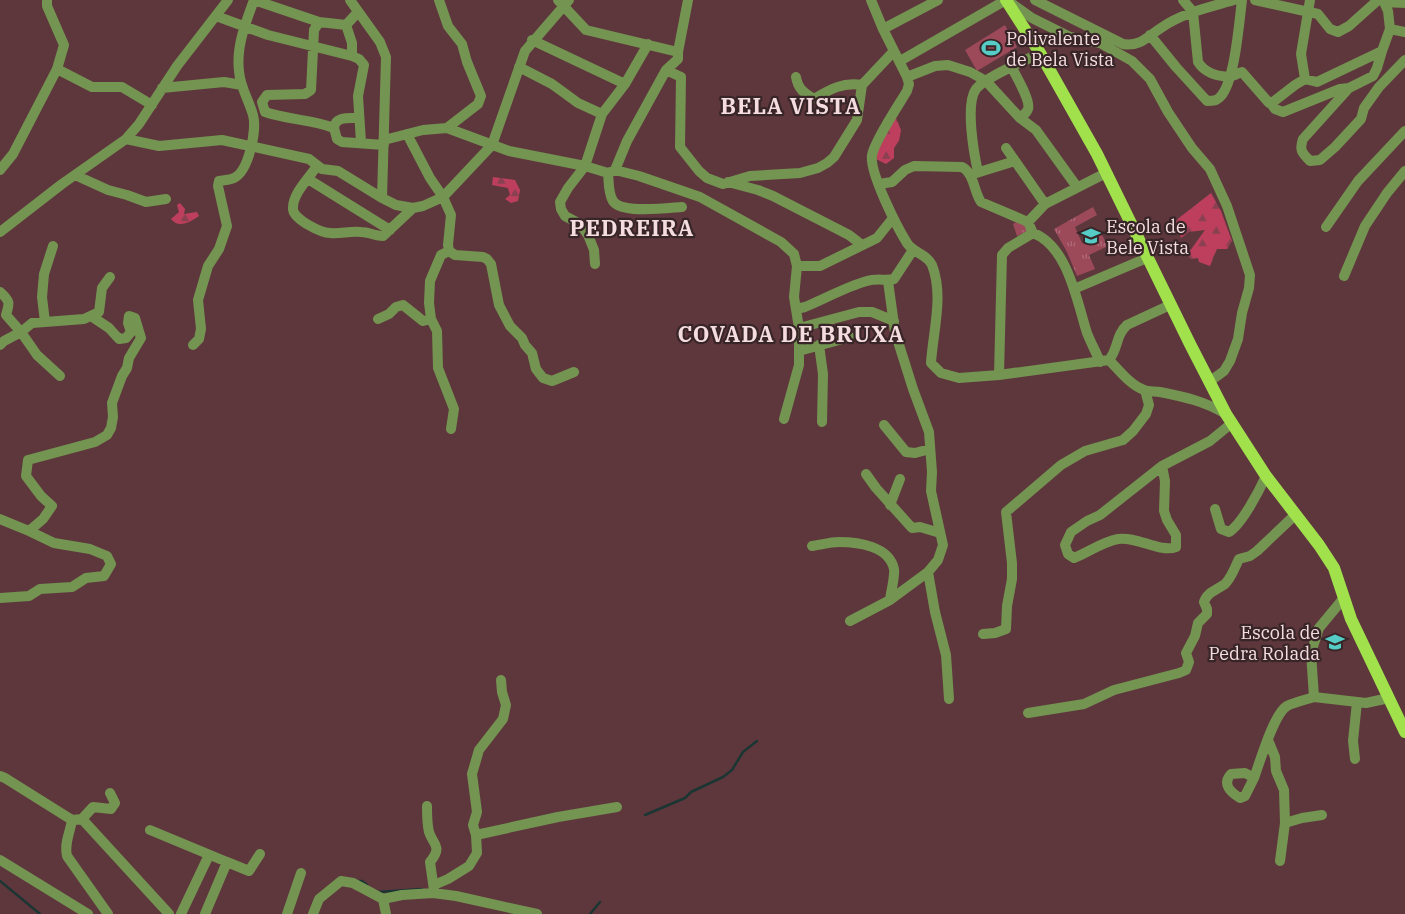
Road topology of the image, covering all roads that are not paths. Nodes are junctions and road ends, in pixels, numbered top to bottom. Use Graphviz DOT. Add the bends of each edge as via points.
graph roads {
  1 [pos="47,0"];
  2 [pos="228,0"];
  3 [pos="350,0"];
  4 [pos="440,0"];
  5 [pos="688,0"];
  6 [pos="871,0"];
  7 [pos="938,0"];
  8 [pos="1035,0"];
  9 [pos="1183,0"];
  10 [pos="1234,0"];
  11 [pos="1242,0"];
  12 [pos="1255,0"];
  13 [pos="1382,1"];
  14 [pos="564,2"];
  15 [pos="1011,2"];
  16 [pos="1405,3"];
  17 [pos="1309,5"];
  18 [pos="358,12"];
  19 [pos="1193,12"];
  20 [pos="216,16"];
  21 [pos="319,22"];
  22 [pos="346,25"];
  23 [pos="244,26"];
  24 [pos="883,29"];
  25 [pos="1390,29"];
  26 [pos="1405,32"];
  27 [pos="1150,35"];
  28 [pos="532,40"];
  29 [pos="648,44"];
  30 [pos="314,46"];
  31 [pos="894,51"];
  32 [pos="1382,51"];
  33 [pos="1040,54"];
  34 [pos="352,56"];
  35 [pos="678,56"];
  36 [pos="1405,60"];
  37 [pos="900,61"];
  38 [pos="519,67"];
  39 [pos="1012,68"];
  40 [pos="57,69"];
  41 [pos="666,70"];
  42 [pos="1230,76"];
  43 [pos="680,77"];
  44 [pos="796,77"];
  45 [pos="908,77"];
  46 [pos="1305,79"];
  47 [pos="986,81"];
  48 [pos="625,84"];
  49 [pos="242,85"];
  50 [pos="862,85"];
  51 [pos="162,88"];
  52 [pos="1350,88"];
  53 [pos="262,102"];
  54 [pos="1270,102"];
  55 [pos="248,104"];
  56 [pos="152,105"];
  57 [pos="602,114"];
  58 [pos="359,118"];
  59 [pos="1020,118"];
  60 [pos="334,128"];
  61 [pos="447,128"];
  62 [pos="1405,131"];
  63 [pos="407,134"];
  64 [pos="126,139"];
  65 [pos="360,142"];
  66 [pos="384,143"];
  67 [pos="492,145"];
  68 [pos="251,147"];
  69 [pos="1006,148"];
  70 [pos="1015,161"];
  71 [pos="317,166"];
  72 [pos="585,166"];
  73 [pos="0,170"];
  74 [pos="612,172"];
  75 [pos="1405,172"];
  76 [pos="1106,173"];
  77 [pos="974,174"];
  78 [pos="75,175"];
  79 [pos="308,179"];
  80 [pos="727,182"];
  81 [pos="879,184"];
  82 [pos="1077,187"];
  83 [pos="443,197"];
  84 [pos="382,198"];
  85 [pos="166,199"];
  86 [pos="1045,204"];
  87 [pos="682,207"];
  88 [pos="413,208"];
  89 [pos="893,218"];
  90 [pos="1028,222"];
  91 [pos="1326,226"];
  92 [pos="390,230"];
  93 [pos="0,232"];
  94 [pos="1034,233"];
  95 [pos="862,245"];
  96 [pos="53,246"];
  97 [pos="913,250"];
  98 [pos="449,252"];
  99 [pos="1147,258"];
  100 [pos="595,264"];
  101 [pos="797,266"];
  102 [pos="1344,276"];
  103 [pos="110,277"];
  104 [pos="888,281"];
  105 [pos="1074,289"];
  106 [pos="0,292"];
  107 [pos="1170,305"];
  108 [pos="796,309"];
  109 [pos="91,316"];
  110 [pos="378,319"];
  111 [pos="431,319"];
  112 [pos="894,321"];
  113 [pos="45,322"];
  114 [pos="799,328"];
  115 [pos="21,332"];
  116 [pos="850,337"];
  117 [pos="0,345"];
  118 [pos="193,345"];
  119 [pos="819,345"];
  120 [pos="799,350"];
  121 [pos="1104,361"];
  122 [pos="574,372"];
  123 [pos="60,376"];
  124 [pos="1000,376"];
  125 [pos="1209,382"];
  126 [pos="1145,390"];
  127 [pos="784,419"];
  128 [pos="1229,419"];
  129 [pos="822,422"];
  130 [pos="884,425"];
  131 [pos="450,429"];
  132 [pos="930,449"];
  133 [pos="1162,466"];
  134 [pos="866,474"];
  135 [pos="1266,476"];
  136 [pos="900,479"];
  137 [pos="890,505"];
  138 [pos="1215,508"];
  139 [pos="1295,515"];
  140 [pos="0,519"];
  141 [pos="29,531"];
  142 [pos="940,533"];
  143 [pos="812,546"];
  144 [pos="928,572"];
  145 [pos="0,598"];
  146 [pos="1343,599"];
  147 [pos="890,600"];
  148 [pos="850,622"];
  149 [pos="983,634"];
  150 [pos="501,680"];
  151 [pos="1314,697"];
  152 [pos="949,698"];
  153 [pos="1388,698"];
  154 [pos="1357,702"];
  155 [pos="1028,713"];
  156 [pos="1405,732"];
  157 [pos="1268,740"];
  158 [pos="1355,759"];
  159 [pos="0,776"];
  160 [pos="1254,778"];
  161 [pos="110,794"];
  162 [pos="427,806"];
  163 [pos="617,807"];
  164 [pos="1322,815"];
  165 [pos="77,819"];
  166 [pos="1285,823"];
  167 [pos="150,830"];
  168 [pos="476,835"];
  169 [pos="260,854"];
  170 [pos="209,855"];
  171 [pos="0,860"];
  172 [pos="1280,861"];
  173 [pos="227,862"];
  174 [pos="301,873"];
  175 [pos="434,889"];
  176 [pos="383,899"];
  177 [pos="77,911"];
  178 [pos="88,914"];
  179 [pos="108,914"];
  180 [pos="169,914"];
  181 [pos="181,914"];
  182 [pos="205,914"];
  183 [pos="287,914"];
  184 [pos="313,914"];
  185 [pos="386,914"];
  186 [pos="537,914"];
  1 -- 40 [label="street" via="64,45"];
  2 -- 20 [label="street"];
  3 -- 18 [label="street"];
  4 -- 61 [label="street" via="448,26 462,44 481,96 478,104"];
  5 -- 35 [label="street"];
  6 -- 24 [label="street"];
  7 -- 24 [label="street"];
  8 -- 27 [label="street" via="1124,44 1137,44"];
  9 -- 19 [label="street"];
  10 -- 19 [label="street"];
  11 -- 42 [label="street"];
  12 -- 17 [label="street"];
  13 -- 16 [label="street"];
  13 -- 17 [label="street" via="1338,32 1330,29"];
  13 -- 25 [label="street" via="1388,11"];
  14 -- 28 [label="street"];
  14 -- 29 [label="street" via="578,24 586,30"];
  15 -- 33 [label="main road"];
  15 -- 37 [label="street"];
  15 -- 125 [label="street" via="1032,18 1070,37 1100,43 1132,61 1150,79 1182,134 1210,169 1228,206 1250,274 1238,339 1230,361 1224,372"];
  17 -- 46 [label="street" via="1301,54"];
  18 -- 22 [label="street"];
  18 -- 66 [label="street" via="380,42 386,57"];
  19 -- 27 [label="street"];
  19 -- 42 [label="street" via="1198,62 1209,73"];
  20 -- 23 [label="street"];
  20 -- 51 [label="street"];
  21 -- 22 [label="street"];
  21 -- 23 [label="street" via="254,0"];
  21 -- 30 [label="street" via="314,30"];
  22 -- 34 [label="street" via="352,42"];
  23 -- 30 [label="street" via="268,36"];
  23 -- 49 [label="street" via="238,58"];
  24 -- 31 [label="street"];
  25 -- 26 [label="street"];
  25 -- 32 [label="street"];
  27 -- 42 [label="street" via="1207,101 1215,101 1222,96"];
  28 -- 38 [label="street"];
  28 -- 48 [label="street"];
  29 -- 35 [label="street"];
  29 -- 48 [label="street"];
  30 -- 34 [label="street"];
  30 -- 53 [label="street" via="311,90 305,94 267,95"];
  31 -- 37 [label="street"];
  31 -- 50 [label="street"];
  32 -- 46 [label="street" via="1317,82"];
  32 -- 52 [label="street" via="1372,76"];
  33 -- 39 [label="street"];
  33 -- 76 [label="main road"];
  34 -- 58 [label="street" via="364,66 358,96"];
  35 -- 41 [label="street"];
  35 -- 43 [label="street"];
  36 -- 52 [label="street" via="1379,87 1364,108 1361,119 1335,148 1320,160 1310,161 1300,148 1302,139"];
  37 -- 45 [label="street"];
  38 -- 57 [label="street" via="552,84 578,104"];
  38 -- 67 [label="street"];
  39 -- 47 [label="street"];
  39 -- 59 [label="street" via="1029,106"];
  40 -- 56 [label="street" via="92,86 122,87"];
  40 -- 73 [label="street" via="13,154"];
  41 -- 43 [label="street"];
  41 -- 74 [label="street"];
  42 -- 54 [label="street" via="1242,72"];
  43 -- 80 [label="street" via="680,147 707,178 723,184"];
  44 -- 50 [label="street" via="802,92 814,99 850,83"];
  45 -- 47 [label="street" via="935,66 948,65"];
  45 -- 81 [label="street" via="907,91 874,149 872,162"];
  46 -- 54 [label="street"];
  47 -- 59 [label="street"];
  47 -- 77 [label="street" via="976,89 972,101"];
  48 -- 57 [label="street"];
  49 -- 51 [label="street" via="224,82"];
  49 -- 55 [label="street"];
  50 -- 80 [label="street" via="857,120 827,163 800,173 750,176"];
  51 -- 56 [label="street"];
  52 -- 54 [label="street" via="1283,112"];
  53 -- 55 [label="street"];
  53 -- 60 [label="street" via="265,112 320,122"];
  55 -- 68 [label="street" via="254,117"];
  56 -- 64 [label="street"];
  57 -- 72 [label="street"];
  58 -- 60 [label="street" via="338,120"];
  58 -- 65 [label="street"];
  59 -- 82 [label="street" via="1036,130"];
  60 -- 65 [label="street" via="337,139 342,142"];
  61 -- 63 [label="street"];
  61 -- 67 [label="street"];
  62 -- 91 [label="street" via="1358,181"];
  63 -- 66 [label="street"];
  63 -- 83 [label="street"];
  64 -- 68 [label="street" via="159,146 222,140"];
  64 -- 78 [label="street"];
  65 -- 66 [label="street"];
  66 -- 84 [label="street"];
  67 -- 72 [label="street"];
  67 -- 83 [label="street"];
  68 -- 71 [label="street" via="309,160"];
  68 -- 118 [label="street" via="246,166 235,178 219,181 227,226 219,249 208,266 198,300 201,329 199,339"];
  69 -- 70 [label="street"];
  70 -- 77 [label="street"];
  70 -- 86 [label="street"];
  71 -- 79 [label="street"];
  71 -- 84 [label="street" via="338,171"];
  72 -- 74 [label="street"];
  72 -- 100 [label="street" via="560,202 565,216 580,224 588,235"];
  74 -- 87 [label="street" via="609,186 613,201 622,208"];
  74 -- 101 [label="street" via="639,176 700,197 781,242 794,254"];
  75 -- 102 [label="street" via="1366,226"];
  76 -- 82 [label="street"];
  76 -- 99 [label="main road"];
  77 -- 81 [label="street" via="962,168 914,166 892,182"];
  77 -- 90 [label="street" via="981,202"];
  78 -- 85 [label="street" via="146,202"];
  78 -- 93 [label="street"];
  79 -- 92 [label="street"];
  79 -- 92 [label="street" via="297,194 293,210 300,221 331,233 362,232 383,236"];
  80 -- 95 [label="street" via="773,196"];
  81 -- 89 [label="street"];
  82 -- 86 [label="street"];
  83 -- 88 [label="street"];
  83 -- 98 [label="street" via="450,215"];
  84 -- 88 [label="street"];
  86 -- 90 [label="street"];
  88 -- 92 [label="street"];
  89 -- 95 [label="street" via="877,238"];
  89 -- 97 [label="street"];
  90 -- 94 [label="street"];
  94 -- 105 [label="street" via="1063,260"];
  94 -- 124 [label="street" via="1002,255"];
  95 -- 101 [label="street" via="820,266"];
  96 -- 113 [label="street" via="44,274"];
  97 -- 104 [label="street" via="894,279"];
  97 -- 124 [label="street" via="931,262 934,272 938,301 931,363 940,374 959,378"];
  98 -- 111 [label="street" via="441,255 430,281"];
  98 -- 122 [label="street" via="488,259 499,306 532,353 542,378 552,382"];
  99 -- 105 [label="street"];
  99 -- 107 [label="main road"];
  101 -- 108 [label="street"];
  103 -- 109 [label="street" via="102,288 99,312"];
  104 -- 108 [label="street" via="867,280"];
  104 -- 112 [label="street"];
  105 -- 121 [label="street" via="1088,334"];
  106 -- 115 [label="street" via="10,305 6,315"];
  107 -- 121 [label="street" via="1127,325 1118,336 1115,353"];
  107 -- 125 [label="main road"];
  108 -- 114 [label="street"];
  109 -- 113 [label="street"];
  109 -- 141 [label="street" via="119,339 126,338 130,332 129,316 135,318 141,338 112,403 114,417 107,435 95,442 28,460 26,476 52,506"];
  110 -- 111 [label="street" via="402,305 423,321"];
  111 -- 131 [label="street" via="437,331 438,368 454,409"];
  112 -- 114 [label="street" via="884,315 859,312"];
  112 -- 132 [label="street" via="913,390 929,432"];
  113 -- 115 [label="street" via="32,323"];
  114 -- 120 [label="street"];
  115 -- 117 [label="street"];
  115 -- 123 [label="street" via="37,355"];
  116 -- 119 [label="street"];
  119 -- 120 [label="street"];
  119 -- 129 [label="street" via="823,374"];
  120 -- 127 [label="street" via="799,365"];
  121 -- 124 [label="street"];
  121 -- 126 [label="street" via="1129,382"];
  125 -- 128 [label="main road"];
  126 -- 128 [label="street" via="1210,404"];
  126 -- 149 [label="street" via="1149,405 1134,431 1123,440 1085,451 1062,465 1006,512 1012,563 1006,629"];
  128 -- 133 [label="street" via="1210,441"];
  128 -- 135 [label="main road"];
  130 -- 132 [label="street" via="906,452"];
  132 -- 142 [label="street" via="931,491"];
  133 -- 133 [label="street" via="1164,511 1176,535 1176,547 1170,549 1143,541 1119,539 1074,558 1068,554 1065,545 1071,532 1100,515"];
  134 -- 137 [label="street"];
  135 -- 138 [label="street" via="1240,524 1229,532 1221,529"];
  135 -- 139 [label="main road"];
  136 -- 137 [label="street"];
  137 -- 142 [label="street" via="912,528"];
  139 -- 146 [label="main road" via="1334,568"];
  139 -- 155 [label="street" via="1257,551 1239,559 1226,583 1206,597 1207,614 1198,623 1186,652 1186,670 1114,690 1084,704"];
  140 -- 141 [label="street"];
  141 -- 145 [label="street" via="54,543 90,549 107,556 111,564 104,576 86,578 72,587 40,589 28,596"];
  142 -- 144 [label="street" via="943,545 938,560"];
  143 -- 147 [label="street" via="858,543 887,556 894,569"];
  144 -- 147 [label="street"];
  144 -- 152 [label="street" via="946,655"];
  146 -- 151 [label="street" via="1319,628 1311,653"];
  146 -- 153 [label="main road"];
  147 -- 148 [label="street"];
  150 -- 168 [label="street" via="506,705 503,719 479,750 472,774 477,812"];
  151 -- 154 [label="street"];
  151 -- 157 [label="street" via="1281,710"];
  153 -- 154 [label="street"];
  153 -- 156 [label="main road"];
  154 -- 158 [label="street"];
  157 -- 160 [label="street"];
  157 -- 166 [label="street" via="1284,790"];
  159 -- 165 [label="street"];
  161 -- 165 [label="street" via="115,803 111,809 93,807"];
  162 -- 175 [label="street" via="429,833 436,843 436,855 430,862"];
  163 -- 168 [label="street"];
  164 -- 166 [label="street"];
  165 -- 179 [label="street" via="65,846 66,856"];
  165 -- 180 [label="street"];
  166 -- 172 [label="street"];
  167 -- 170 [label="street"];
  168 -- 175 [label="street" via="477,853 470,866"];
  169 -- 173 [label="street" via="249,871"];
  170 -- 173 [label="street"];
  170 -- 181 [label="street"];
  171 -- 177 [label="street"];
  173 -- 182 [label="street"];
  174 -- 183 [label="street"];
  175 -- 176 [label="street"];
  175 -- 186 [label="street"];
  176 -- 184 [label="street" via="354,882 341,881 319,899"];
  176 -- 185 [label="street"];
  177 -- 178 [label="street"];
}
